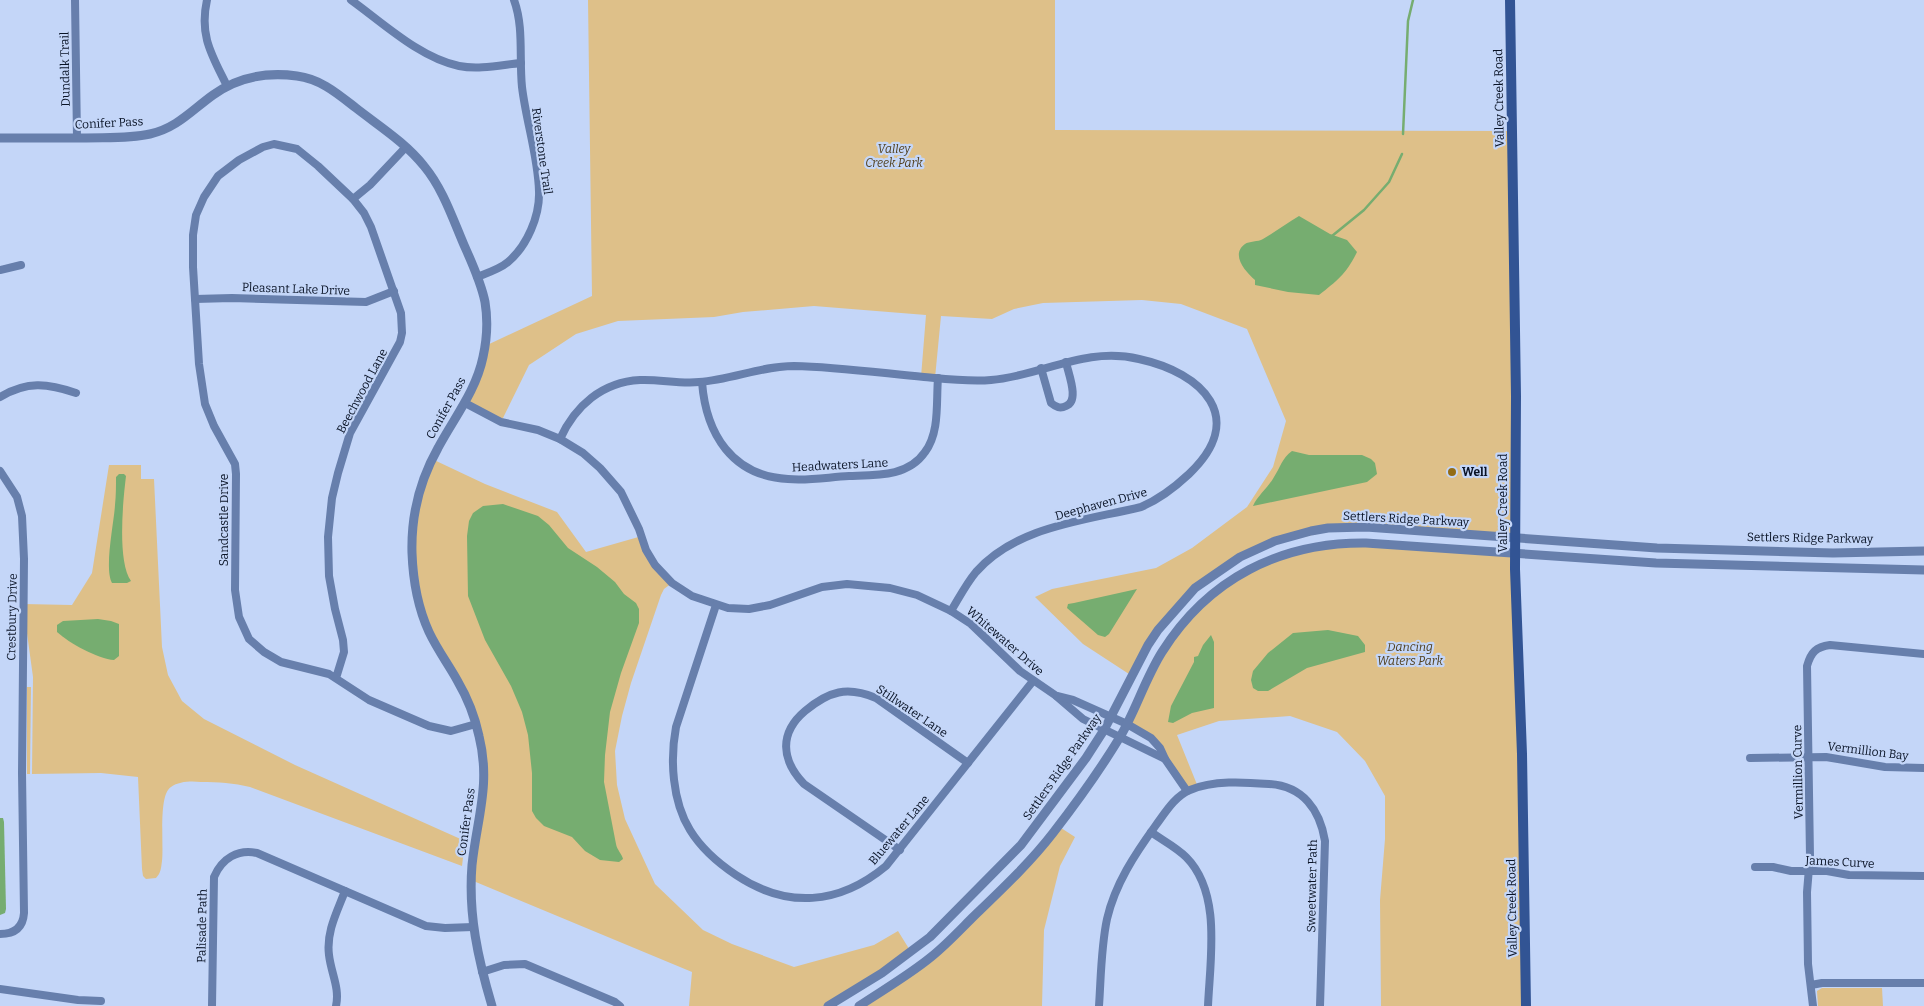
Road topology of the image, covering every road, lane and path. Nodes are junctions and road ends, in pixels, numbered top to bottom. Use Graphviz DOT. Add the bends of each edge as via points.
graph roads {
  1 [pos="75,0"];
  2 [pos="207,0"];
  3 [pos="351,0"];
  4 [pos="514,0"];
  5 [pos="1510,0"];
  6 [pos="521,62"];
  7 [pos="227,86"];
  8 [pos="0,138"];
  9 [pos="77,138"];
  10 [pos="405,148"];
  11 [pos="353,199"];
  12 [pos="21,265"];
  13 [pos="0,270"];
  14 [pos="477,277"];
  15 [pos="394,291"];
  16 [pos="195,299"];
  17 [pos="1066,362"];
  18 [pos="1041,368"];
  19 [pos="938,378"];
  20 [pos="702,382"];
  21 [pos="76,393"];
  22 [pos="0,397"];
  23 [pos="464,403"];
  24 [pos="560,439"];
  25 [pos="0,471"];
  26 [pos="1515,538"];
  27 [pos="1924,551"];
  28 [pos="1515,553"];
  29 [pos="1924,570"];
  30 [pos="716,605"];
  31 [pos="951,611"];
  32 [pos="1924,654"];
  33 [pos="336,678"];
  34 [pos="1033,682"];
  35 [pos="1055,695"];
  36 [pos="1111,718"];
  37 [pos="476,724"];
  38 [pos="1127,724"];
  39 [pos="1104,730"];
  40 [pos="1120,737"];
  41 [pos="1809,757"];
  42 [pos="1750,758"];
  43 [pos="1165,759"];
  44 [pos="968,763"];
  45 [pos="1924,768"];
  46 [pos="1187,791"];
  47 [pos="1151,832"];
  48 [pos="900,850"];
  49 [pos="1755,867"];
  50 [pos="1809,871"];
  51 [pos="1924,876"];
  52 [pos="346,891"];
  53 [pos="473,927"];
  54 [pos="0,934"];
  55 [pos="482,972"];
  56 [pos="1924,983"];
  57 [pos="1811,984"];
  58 [pos="0,989"];
  59 [pos="102,1001"];
  60 [pos="838,1004"];
  61 [pos="212,1006"];
  62 [pos="336,1006"];
  63 [pos="492,1006"];
  64 [pos="620,1006"];
  65 [pos="828,1006"];
  66 [pos="859,1006"];
  67 [pos="1099,1006"];
  68 [pos="1208,1006"];
  69 [pos="1320,1006"];
  70 [pos="1526,1006"];
  71 [pos="1813,1006"];
  1 -- 9 [label="street, Dundalk Trail"];
  2 -- 7 [label="street" via="204,14 206,39"];
  3 -- 6 [label="street" via="436,59 460,66 484,67"];
  4 -- 6 [label="street, Riverstone Trail" via="519,22"];
  5 -- 26 [label="main road, Valley Creek Road"];
  6 -- 14 [label="street, Riverstone Trail" via="539,192 538,210 529,235 518,252 506,263"];
  7 -- 9 [label="street, Conifer Pass" via="170,128 125,138"];
  7 -- 10 [label="street, Conifer Pass" via="256,76 301,76 326,85"];
  8 -- 9 [label="street, Conifer Pass"];
  10 -- 11 [label="street"];
  10 -- 14 [label="street, Conifer Pass" via="422,164 442,194"];
  11 -- 15 [label="street, Sandcastle Drive" via="371,227"];
  11 -- 16 [label="street, Sandcastle Drive" via="297,148 274,144 239,160 218,176 196,215 193,235"];
  12 -- 13 [label="street"];
  14 -- 23 [label="street, Conifer Pass" via="486,308 486,342 480,368"];
  15 -- 16 [label="street, Pleasant Lake Drive" via="366,302"];
  15 -- 33 [label="street, Beechwood Lane" via="401,313 400,342 350,432 329,520 329,576 344,640"];
  16 -- 33 [label="street, Sandcastle Drive" via="199,364 206,404 235,464 235,590 239,617 249,639 264,652 281,662"];
  17 -- 18 [label="street, Deephaven Drive"];
  17 -- 18 [label="street" via="1073,395 1071,403 1064,407 1051,403"];
  17 -- 31 [label="street, Deephaven Drive" via="1098,356 1137,358 1190,379 1204,391 1214,409 1216,429 1211,447 1172,490 1155,501 1015,541 976,573"];
  18 -- 19 [label="street, Deephaven Drive" via="992,380"];
  19 -- 20 [label="street, Deephaven Drive" via="786,366"];
  19 -- 20 [label="street, Headwaters Lane" via="933,437 924,454 909,467 890,474 788,480 746,468 720,444 703,402"];
  20 -- 24 [label="street, Deephaven Drive" via="686,384 641,380 619,383 596,394 579,408"];
  21 -- 22 [label="street" via="44,384 28,385"];
  23 -- 24 [label="street, Whitewater Drive" via="501,422 538,430"];
  23 -- 37 [label="street, Conifer Pass" via="426,475 415,511 412,549 416,594 422,616 462,690"];
  24 -- 30 [label="street, Whitewater Drive" via="583,453 621,492 646,550 660,572 692,596"];
  25 -- 54 [label="street, Crestbury Drive" via="17,497 22,516 24,915 17,930"];
  26 -- 27 [label="street, Settlers Ridge Parkway" via="1657,548 1834,553"];
  26 -- 28 [label="main road, Valley Creek Road"];
  26 -- 36 [label="street, Settlers Ridge Parkway" via="1346,527 1311,531 1257,548 1213,574 1169,616 1148,645"];
  28 -- 29 [label="street, Settlers Ridge Parkway" via="1656,563"];
  28 -- 38 [label="street, Settlers Ridge Parkway" via="1347,542 1313,546 1263,562 1221,586 1182,624 1162,652"];
  28 -- 70 [label="main road, Valley Creek Road"];
  30 -- 31 [label="street, Whitewater Drive" via="749,609 822,587 847,584 902,591"];
  30 -- 48 [label="street, Bluewater Lane" via="672,747 678,802 689,830 708,853 749,884 786,897 806,899 848,890 876,874"];
  31 -- 34 [label="street, Whitewater Drive" via="971,624"];
  32 -- 41 [label="street, Vermillion Curve" via="1830,645 1818,647 1806,666"];
  33 -- 37 [label="street, Sandcastle Drive" via="369,700 429,726 451,731"];
  34 -- 35 [label="street, Whitewater Drive"];
  34 -- 44 [label="street, Bluewater Lane"];
  35 -- 36 [label="street, Whitewater Drive"];
  35 -- 39 [label="street, Whitewater Drive" via="1083,719"];
  36 -- 38 [label="street, Whitewater Drive"];
  36 -- 39 [label="street, Settlers Ridge Parkway"];
  37 -- 53 [label="street, Conifer Pass" via="483,754 484,786 472,865"];
  38 -- 40 [label="street, Settlers Ridge Parkway"];
  38 -- 43 [label="street, Whitewater Drive" via="1151,738"];
  39 -- 40 [label="street, Whitewater Drive"];
  39 -- 60 [label="street, Settlers Ridge Parkway" via="1014,852 930,937"];
  40 -- 43 [label="street, Whitewater Drive"];
  40 -- 66 [label="street, Settlers Ridge Parkway" via="1052,834 1005,886 930,958"];
  41 -- 42 [label="street, Vermillion Bay"];
  41 -- 45 [label="street, Vermillion Bay" via="1826,756 1885,767"];
  41 -- 50 [label="street, Vermillion Curve"];
  43 -- 46 [label="street, Whitewater Drive"];
  44 -- 48 [label="street, Bluewater Lane"];
  44 -- 48 [label="street, Stillwater Lane" via="876,698 865,694 841,691 829,694 817,700 793,723 786,748 795,774 804,784"];
  46 -- 47 [label="street, Sweetwater Path"];
  46 -- 69 [label="street, Sweetwater Path" via="1216,784 1275,784 1298,793 1316,812 1325,841"];
  47 -- 67 [label="street, Sweetwater Path" via="1129,864 1110,905 1104,936"];
  47 -- 68 [label="street" via="1185,856 1206,888 1211,920"];
  49 -- 50 [label="street, James Curve"];
  50 -- 51 [label="street, James Curve"];
  50 -- 57 [label="street, Vermillion Curve" via="1808,964"];
  52 -- 53 [label="street, Palisade Path" via="426,926"];
  52 -- 61 [label="street, Palisade Path" via="257,853 242,852 227,858 217,869 213,886"];
  52 -- 62 [label="street" via="329,932"];
  53 -- 55 [label="street, Conifer Pass"];
  55 -- 63 [label="street, Conifer Pass"];
  55 -- 64 [label="street" via="504,965 525,964"];
  56 -- 57 [label="street"];
  57 -- 71 [label="street, Vermillion Curve"];
  58 -- 59 [label="street"];
  60 -- 65 [label="street, Settlers Ridge Parkway"];
}
